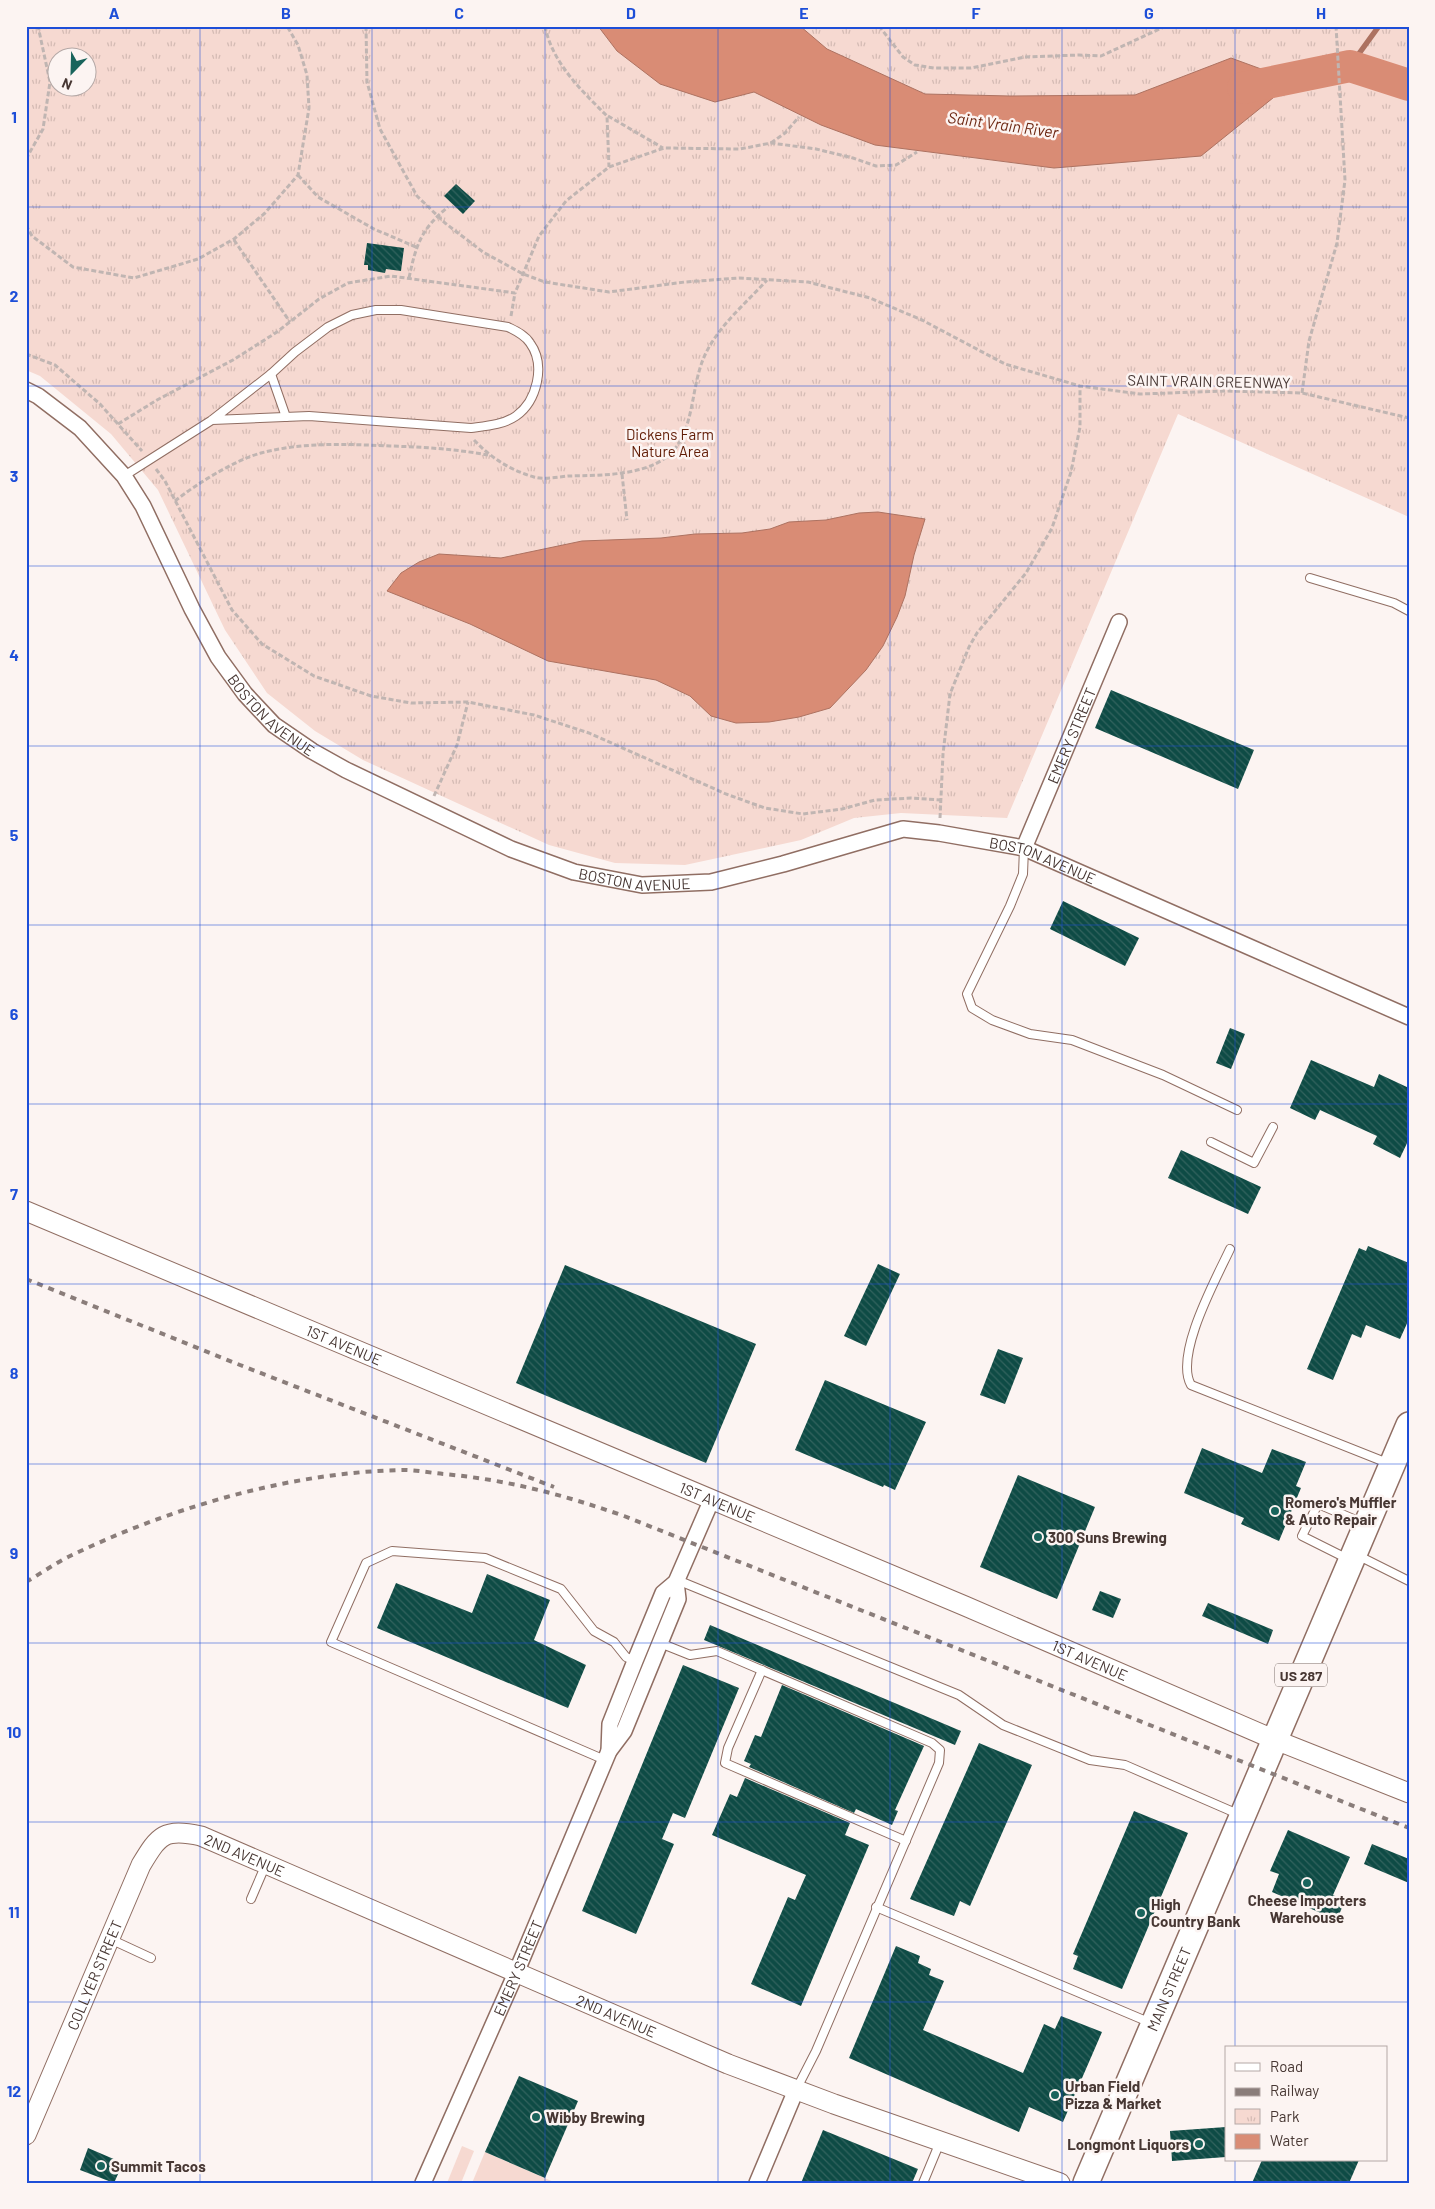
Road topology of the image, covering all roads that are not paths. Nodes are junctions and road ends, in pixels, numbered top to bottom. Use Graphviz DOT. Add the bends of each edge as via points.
graph roads {
  1 [pos="271,374"];
  2 [pos="26,390"];
  3 [pos="286,417"];
  4 [pos="212,420"];
  5 [pos="124,476"];
  6 [pos="1310,578"];
  7 [pos="1409,611"];
  8 [pos="1119,622"];
  9 [pos="1024,848"];
  10 [pos="1409,1017"];
  11 [pos="1237,1110"];
  12 [pos="1273,1127"];
  13 [pos="1211,1142"];
  14 [pos="26,1211"];
  15 [pos="1230,1250"];
  16 [pos="1409,1425"];
  17 [pos="1392,1465"];
  18 [pos="712,1499"];
  19 [pos="1366,1525"];
  20 [pos="1352,1556"];
  21 [pos="677,1581"];
  22 [pos="1409,1581"];
  23 [pos="660,1643"];
  24 [pos="635,1661"];
  25 [pos="762,1670"];
  26 [pos="1274,1739"];
  27 [pos="607,1755"];
  28 [pos="1409,1793"];
  29 [pos="1242,1816"];
  30 [pos="180,1831"];
  31 [pos="906,1841"];
  32 [pos="266,1864"];
  33 [pos="251,1899"];
  34 [pos="876,1907"];
  35 [pos="109,1939"];
  36 [pos="151,1958"];
  37 [pos="516,1973"];
  38 [pos="1154,2024"];
  39 [pos="796,2090"];
  40 [pos="26,2135"];
  41 [pos="941,2141"];
  42 [pos="424,2183"];
  43 [pos="757,2183"];
  44 [pos="922,2183"];
  45 [pos="1060,2183"];
  46 [pos="1086,2183"];
  1 -- 3 [label="lane"];
  1 -- 3 [label="lane" via="328,327 376,310 400,310 508,327 530,343 538,364 534,395 526,408 497,424 463,427"];
  1 -- 4 [label="lane"];
  2 -- 5 [label="street, BOSTON AVENUE" via="80,428"];
  3 -- 4 [label="lane"];
  4 -- 5 [label="lane"];
  5 -- 9 [label="street, BOSTON AVENUE" via="144,506 192,610 218,657 245,694 274,725 346,770 511,849 574,872 642,885 711,882 904,829"];
  6 -- 7 [label="lane"];
  8 -- 9 [label="street, EMERY STREET"];
  9 -- 10 [label="street, BOSTON AVENUE"];
  9 -- 11 [label="lane" via="1023,874 967,994 972,1008 992,1020 1030,1034 1072,1040 1154,1071"];
  12 -- 13 [label="lane" via="1254,1164"];
  14 -- 18 [label="street, 1ST AVENUE"];
  15 -- 17 [label="lane" via="1198,1316 1187,1366 1186,1377 1191,1385"];
  16 -- 17 [label="highway, US 287"];
  17 -- 19 [label="highway, US 287"];
  18 -- 21 [label="street, EMERY STREET"];
  18 -- 26 [label="street, 1ST AVENUE"];
  19 -- 20 [label="highway, US 287"];
  19 -- 20 [label="lane" via="1318,1504 1302,1536"];
  20 -- 22 [label="lane"];
  20 -- 26 [label="highway, US 287"];
  21 -- 23 [label="street, EMERY STREET" via="678,1599"];
  21 -- 24 [label="street, EMERY STREET" via="663,1593"];
  21 -- 29 [label="lane" via="959,1695 1003,1725 1090,1760 1125,1765"];
  23 -- 25 [label="lane" via="690,1655 717,1651"];
  23 -- 27 [label="street, EMERY STREET" via="624,1731"];
  24 -- 27 [label="street, EMERY STREET" via="610,1724"];
  24 -- 27 [label="lane" via="626,1657 614,1642 594,1631 560,1589 485,1558 392,1551 366,1563 331,1642"];
  25 -- 31 [label="lane" via="932,1743 940,1750 939,1763"];
  25 -- 31 [label="lane" via="728,1748 725,1763"];
  26 -- 28 [label="street, 1ST AVENUE"];
  26 -- 29 [label="highway, MAIN STREET / US 287"];
  27 -- 37 [label="street, EMERY STREET"];
  29 -- 38 [label="highway, MAIN STREET / US 287"];
  30 -- 32 [label="street, 2ND AVENUE" via="201,1836"];
  30 -- 35 [label="street, COLLYER STREET" via="165,1835 155,1843 141,1865"];
  31 -- 34 [label="lane"];
  32 -- 33 [label="lane"];
  32 -- 37 [label="street, 2ND AVENUE"];
  34 -- 38 [label="lane"];
  34 -- 39 [label="lane" via="816,2051"];
  35 -- 36 [label="lane"];
  35 -- 40 [label="street, COLLYER STREET"];
  37 -- 39 [label="street, 2ND AVENUE"];
  37 -- 42 [label="street, EMERY STREET"];
  38 -- 46 [label="highway, MAIN STREET / US 287"];
  39 -- 41 [label="street, 2ND AVENUE"];
  39 -- 43 [label="street"];
  41 -- 44 [label="lane"];
  41 -- 45 [label="street, 2ND AVENUE"];
}
